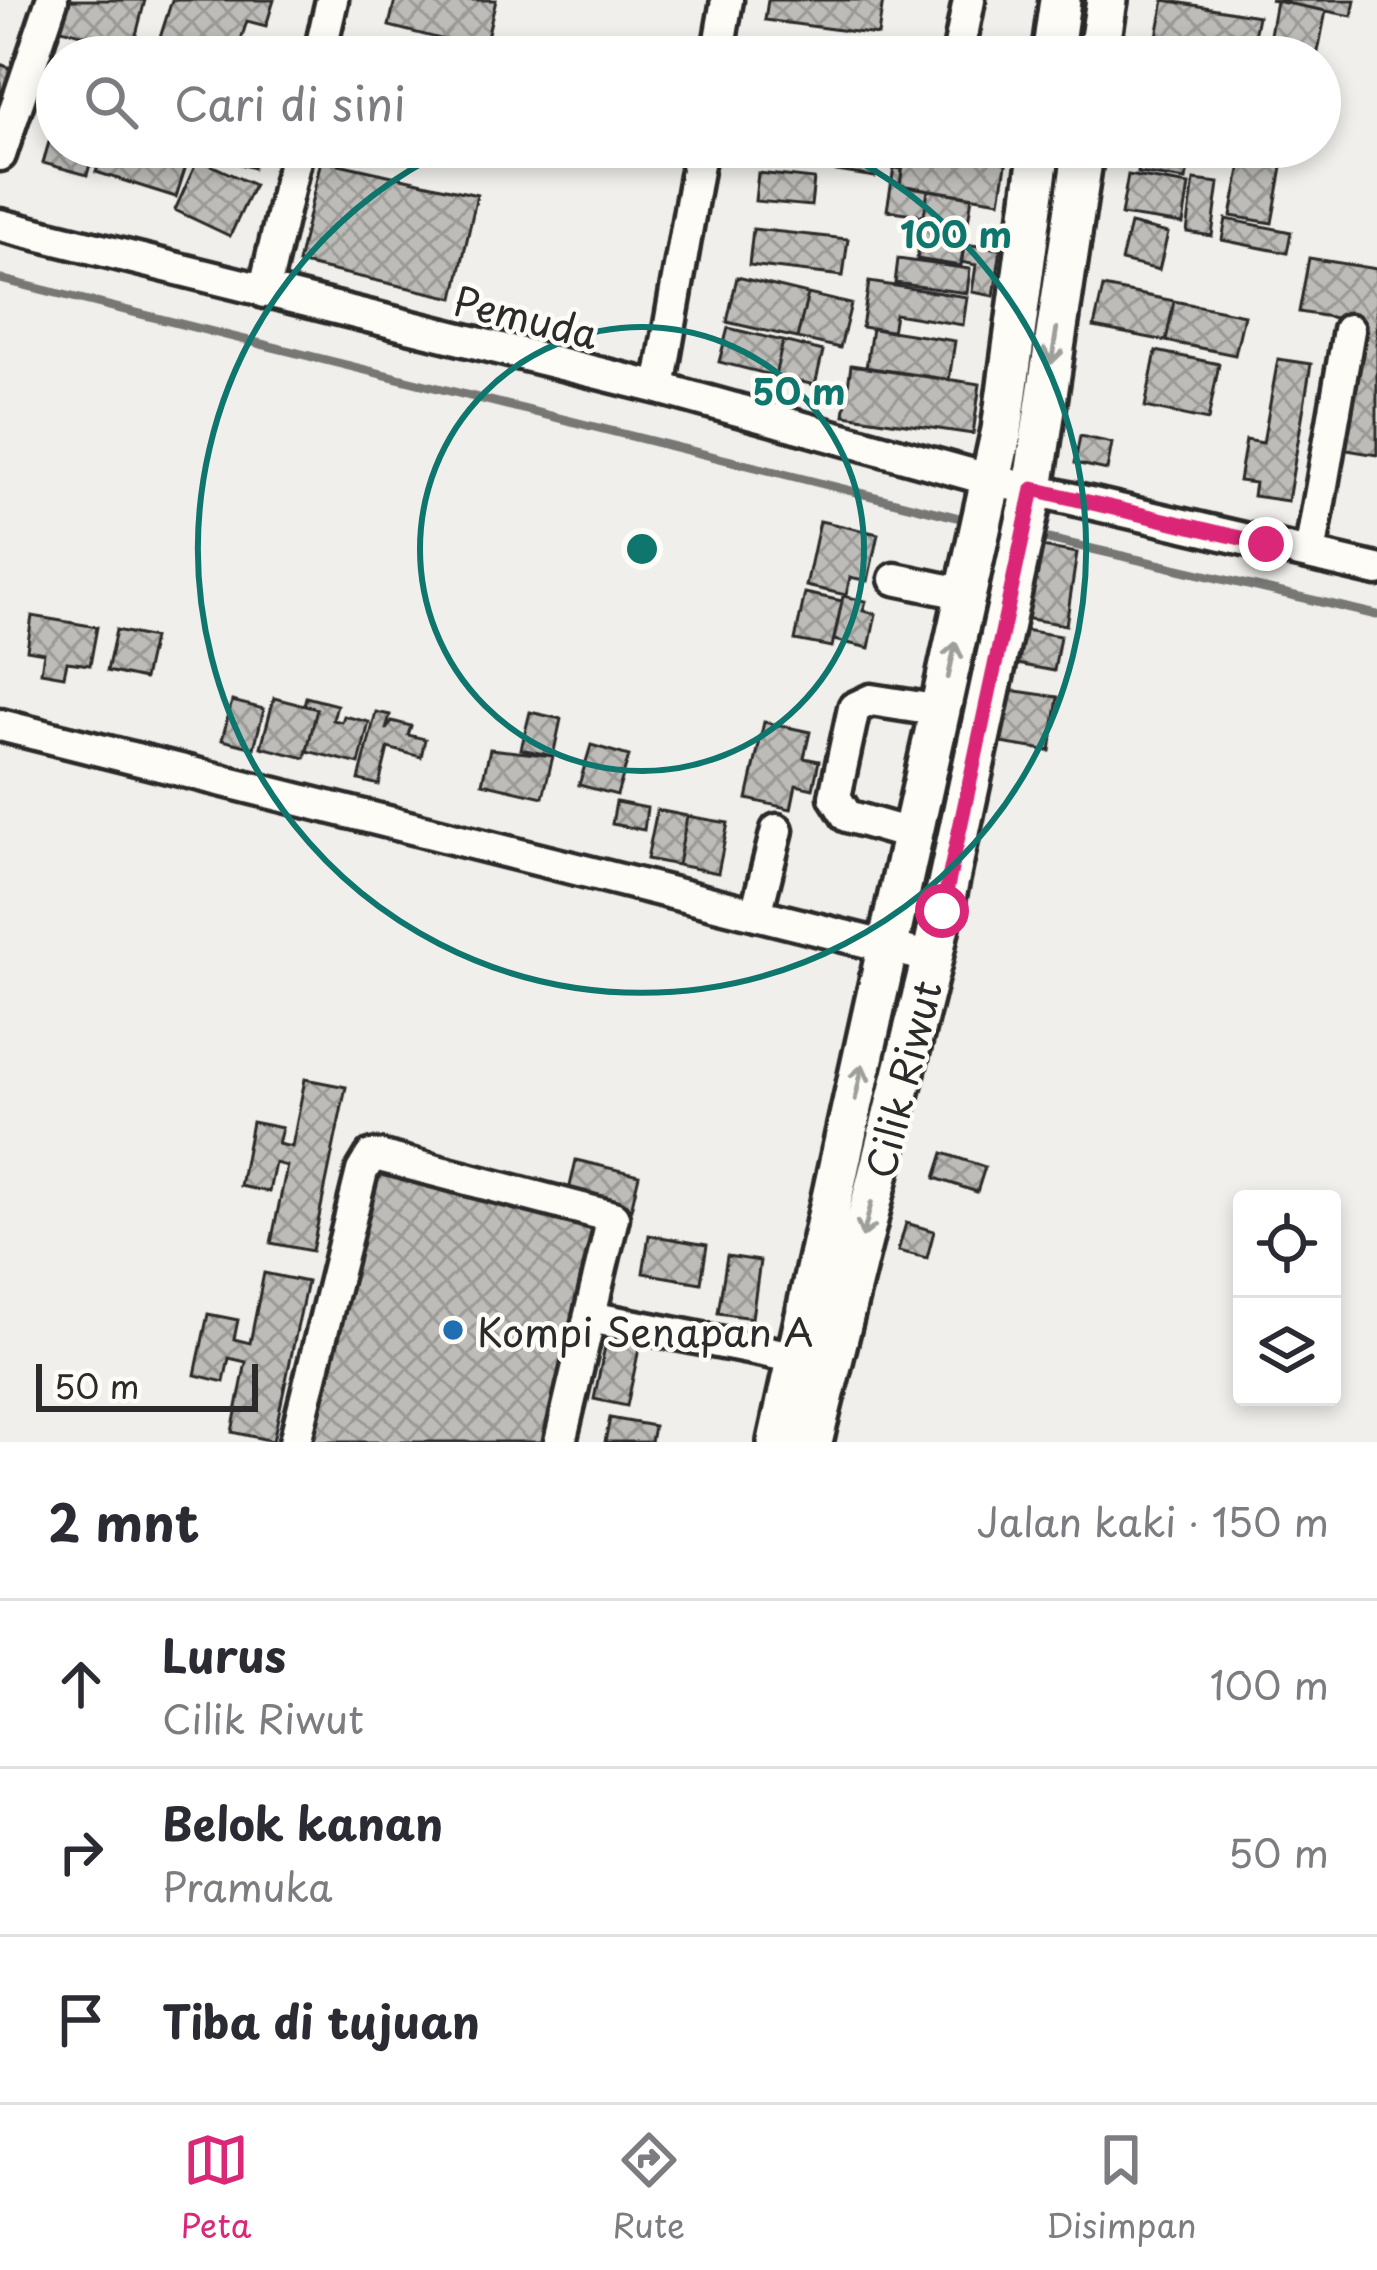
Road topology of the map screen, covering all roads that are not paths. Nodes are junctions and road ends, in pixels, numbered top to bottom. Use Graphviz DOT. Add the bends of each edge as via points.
graph roads {
  1 [pos="52,0"];
  2 [pos="332,0"];
  3 [pos="727,0"];
  4 [pos="968,0"];
  5 [pos="1060,0"];
  6 [pos="1107,0"];
  7 [pos="40,36"];
  8 [pos="324,36"];
  9 [pos="721,36"];
  10 [pos="962,36"];
  11 [pos="1055,36"];
  12 [pos="1101,36"];
  13 [pos="36,47"];
  14 [pos="0,154"];
  15 [pos="293,168"];
  16 [pos="697,168"];
  17 [pos="1037,168"];
  18 [pos="1081,168"];
  19 [pos="0,225"];
  20 [pos="1021,284"];
  21 [pos="1063,289"];
  22 [pos="264,292"];
  23 [pos="1349,330"];
  24 [pos="658,388"];
  25 [pos="992,480"];
  26 [pos="1033,489"];
  27 [pos="1310,554"];
  28 [pos="1377,570"];
  29 [pos="895,579"];
  30 [pos="966,594"];
  31 [pos="941,711"];
  32 [pos="0,725"];
  33 [pos="777,830"];
  34 [pos="914,835"];
  35 [pos="756,914"];
  36 [pos="889,947"];
  37 [pos="932,958"];
  38 [pos="590,1317"];
  39 [pos="815,1361"];
  40 [pos="295,1442"];
  41 [pos="560,1442"];
  42 [pos="778,1442"];
  43 [pos="812,1442"];
  1 -- 7 [label="street"];
  2 -- 8 [label="street"];
  3 -- 9 [label="street"];
  4 -- 10 [label="street"];
  5 -- 11 [label="main road"];
  6 -- 12 [label="main road"];
  13 -- 14 [label="street"];
  15 -- 22 [label="street"];
  16 -- 24 [label="street"];
  17 -- 20 [label="main road, Cilik Riwut"];
  18 -- 21 [label="main road, Cilik Riwut"];
  19 -- 22 [label="street, Pemuda"];
  20 -- 21 [label="main road"];
  20 -- 25 [label="main road, Cilik Riwut"];
  21 -- 26 [label="main road, Cilik Riwut, one-way"];
  22 -- 24 [label="street, Pemuda"];
  23 -- 27 [label="street"];
  24 -- 25 [label="street, Pemuda"];
  25 -- 26 [label="street, Pemuda"];
  25 -- 30 [label="main road, Cilik Riwut"];
  26 -- 27 [label="street, Pemuda"];
  26 -- 37 [label="main road, Cilik Riwut"];
  27 -- 28 [label="street, Pemuda"];
  29 -- 30 [label="street"];
  31 -- 30 [label="main road, Cilik Riwut, one-way"];
  31 -- 34 [label="main road, Cilik Riwut"];
  31 -- 34 [label="street" via="871,700 854,708 839,807"];
  32 -- 35 [label="street"];
  33 -- 35 [label="street"];
  34 -- 36 [label="main road, Cilik Riwut"];
  35 -- 36 [label="street"];
  36 -- 37 [label="street"];
  39 -- 36 [label="main road, Cilik Riwut, one-way"];
  37 -- 39 [label="main road, Cilik Riwut, one-way"];
  38 -- 39 [label="street"];
  38 -- 40 [label="street" via="613,1217 371,1156"];
  38 -- 41 [label="street"];
  39 -- 42 [label="main road, Cilik Riwut"];
  39 -- 43 [label="main road, Cilik Riwut"];
}
